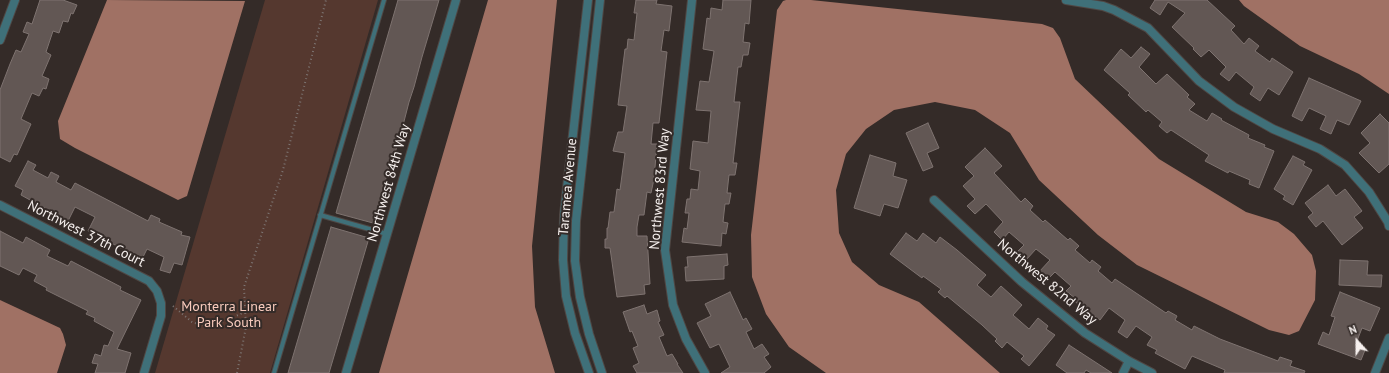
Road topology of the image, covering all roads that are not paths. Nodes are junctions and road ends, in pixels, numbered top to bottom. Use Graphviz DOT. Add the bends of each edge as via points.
graph roads {
  1 [pos="15,0"];
  2 [pos="384,0"];
  3 [pos="456,0"];
  4 [pos="588,0"];
  5 [pos="600,0"];
  6 [pos="692,0"];
  7 [pos="1066,0"];
  8 [pos="0,40"];
  9 [pos="934,200"];
  10 [pos="0,205"];
  11 [pos="320,215"];
  12 [pos="1389,226"];
  13 [pos="387,234"];
  14 [pos="1389,338"];
  15 [pos="1129,362"];
  16 [pos="144,373"];
  17 [pos="274,373"];
  18 [pos="346,373"];
  19 [pos="588,373"];
  20 [pos="602,373"];
  21 [pos="705,373"];
  22 [pos="1123,373"];
  23 [pos="1152,373"];
  24 [pos="1375,373"];
  1 -- 8 [label="street"];
  2 -- 11 [label="lane"];
  3 -- 13 [label="street, Northwest 84th Way"];
  4 -- 19 [label="street, Taramea Avenue" via="564,215 563,260 566,296"];
  5 -- 20 [label="street, Taramea Avenue" via="576,221 575,261 588,334"];
  6 -- 21 [label="street, Northwest 83rd Way" via="666,250 673,305 686,339"];
  7 -- 12 [label="street" via="1103,6 1148,28 1199,81 1234,107 1273,129 1320,149 1345,165 1369,192"];
  9 -- 15 [label="street, Northwest 82nd Way" via="1022,282 1085,332"];
  10 -- 16 [label="street, Northwest 37th Court" via="149,281 157,291 161,303 161,316"];
  11 -- 13 [label="lane"];
  11 -- 17 [label="lane"];
  13 -- 18 [label="street, Northwest 84th Way"];
  14 -- 24 [label="street"];
  15 -- 22 [label="street"];
  15 -- 23 [label="street, Northwest 82nd Way"];
}
